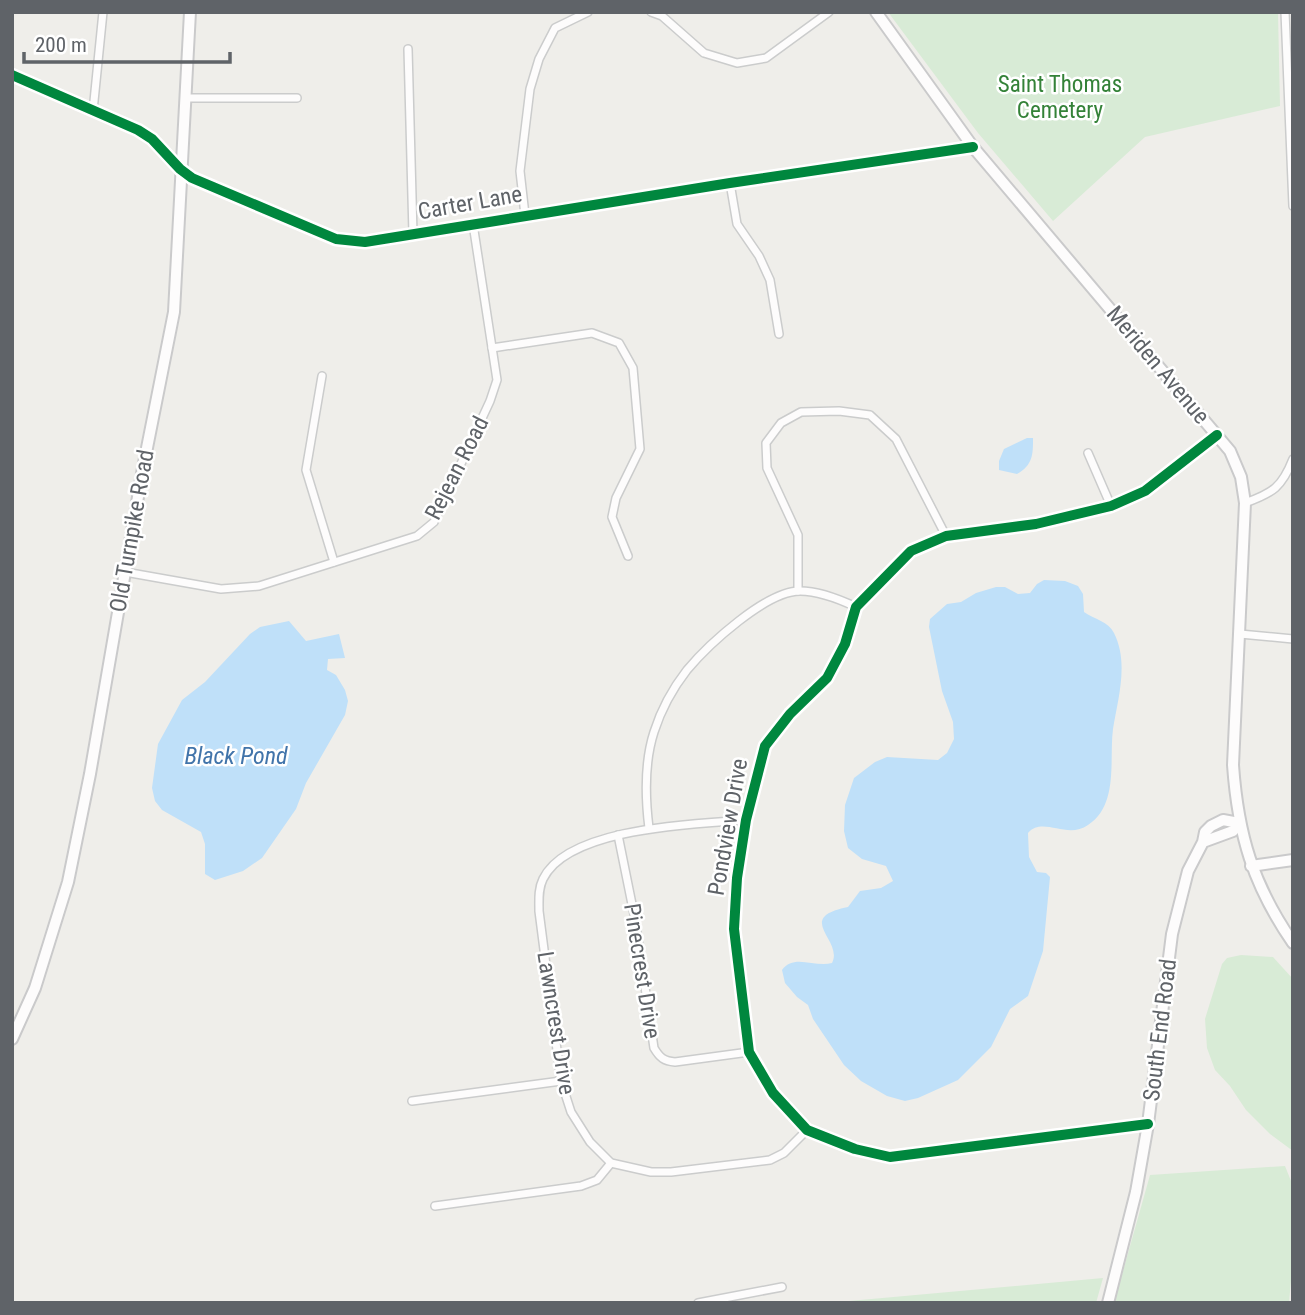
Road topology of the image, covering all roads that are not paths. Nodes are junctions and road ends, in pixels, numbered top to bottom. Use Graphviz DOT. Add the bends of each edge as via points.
graph roads {
  1 [pos="103,12"];
  2 [pos="190,12"];
  3 [pos="588,12"];
  4 [pos="651,12"];
  5 [pos="829,12"];
  6 [pos="876,12"];
  7 [pos="1285,12"];
  8 [pos="408,50"];
  9 [pos="12,75"];
  10 [pos="186,98"];
  11 [pos="297,99"];
  12 [pos="93,111"];
  13 [pos="973,147"];
  14 [pos="181,170"];
  15 [pos="730,183"];
  16 [pos="1293,206"];
  17 [pos="525,215"];
  18 [pos="473,225"];
  19 [pos="413,234"];
  20 [pos="779,334"];
  21 [pos="492,348"];
  22 [pos="322,376"];
  23 [pos="1217,435"];
  24 [pos="1088,453"];
  25 [pos="1293,459"];
  26 [pos="1245,503"];
  27 [pos="1111,506"];
  28 [pos="946,536"];
  29 [pos="628,556"];
  30 [pos="334,562"];
  31 [pos="125,572"];
  32 [pos="798,591"];
  33 [pos="856,607"];
  34 [pos="1240,634"];
  35 [pos="1293,639"];
  36 [pos="746,820"];
  37 [pos="1239,823"];
  38 [pos="649,828"];
  39 [pos="618,835"];
  40 [pos="1293,860"];
  41 [pos="1251,866"];
  42 [pos="1293,943"];
  43 [pos="12,1039"];
  44 [pos="749,1052"];
  45 [pos="561,1081"];
  46 [pos="412,1101"];
  47 [pos="1148,1124"];
  48 [pos="807,1130"];
  49 [pos="611,1163"];
  50 [pos="435,1206"];
  51 [pos="782,1287"];
  52 [pos="698,1303"];
  53 [pos="1108,1303"];
  1 -- 12 [label="street"];
  2 -- 10 [label="main road, Old Turnpike Road"];
  3 -- 17 [label="street" via="555,28 539,59 530,89 520,171"];
  4 -- 5 [label="street" via="662,16 704,53 737,63 766,58"];
  6 -- 13 [label="main road, Meriden Avenue"];
  7 -- 16 [label="street"];
  8 -- 19 [label="street"];
  9 -- 12 [label="street, Carter Lane"];
  10 -- 11 [label="street"];
  10 -- 14 [label="main road, Old Turnpike Road"];
  12 -- 14 [label="street, Carter Lane" via="152,139"];
  13 -- 15 [label="street, Carter Lane"];
  13 -- 23 [label="main road, Meriden Avenue"];
  14 -- 19 [label="street, Carter Lane" via="336,239 365,242"];
  14 -- 31 [label="main road, Old Turnpike Road" via="174,312"];
  15 -- 17 [label="street, Carter Lane"];
  15 -- 20 [label="street" via="737,224 771,280"];
  17 -- 18 [label="street, Carter Lane"];
  18 -- 19 [label="street, Carter Lane"];
  18 -- 21 [label="street, Rejean Road"];
  21 -- 29 [label="street" via="592,333 619,343 633,368 640,449 616,498 612,517"];
  21 -- 30 [label="street, Rejean Road" via="497,380 491,401 433,522 417,536"];
  22 -- 30 [label="street" via="306,470"];
  23 -- 26 [label="main road, Meriden Avenue" via="1241,477"];
  23 -- 27 [label="street, Pondview Drive" via="1145,491"];
  24 -- 27 [label="street"];
  25 -- 26 [label="street" via="1285,479 1269,494"];
  26 -- 34 [label="main road, Meriden Avenue"];
  27 -- 28 [label="street, Pondview Drive" via="1036,524"];
  28 -- 32 [label="street" via="896,439 870,415 802,412 781,423 766,443 767,468 798,535"];
  28 -- 33 [label="street, Pondview Drive" via="911,551"];
  30 -- 31 [label="street, Rejean Road" via="259,586 221,589"];
  31 -- 43 [label="main road, Old Turnpike Road" via="68,882 35,988"];
  32 -- 33 [label="street" via="833,596"];
  32 -- 38 [label="street" via="764,602 727,630 687,670 665,703 647,765"];
  33 -- 36 [label="street, Pondview Drive" via="827,678 790,713 765,746"];
  34 -- 35 [label="street"];
  34 -- 37 [label="main road, Meriden Avenue" via="1233,765"];
  36 -- 38 [label="street, Lawncrest Drive"];
  36 -- 44 [label="street, Pondview Drive" via="733,929"];
  37 -- 41 [label="main road, Meriden Avenue"];
  37 -- 47 [label="main road, South End Road" via="1233,831 1203,842 1188,871 1172,934"];
  38 -- 39 [label="street, Lawncrest Drive"];
  39 -- 44 [label="street, Pinecrest Drive" via="658,1055 675,1062"];
  39 -- 45 [label="street, Lawncrest Drive" via="589,843 557,861 542,880 539,911"];
  40 -- 41 [label="main road"];
  41 -- 42 [label="main road, Meriden Avenue"];
  44 -- 48 [label="street, Pondview Drive" via="773,1093"];
  45 -- 46 [label="street"];
  45 -- 49 [label="street, Lawncrest Drive" via="571,1112 590,1142"];
  47 -- 48 [label="street, Pondview Drive" via="890,1157"];
  47 -- 53 [label="main road, South End Road"];
  48 -- 49 [label="street" via="770,1160 671,1172"];
  49 -- 50 [label="street" via="597,1180 581,1186"];
  51 -- 52 [label="street"];
}
